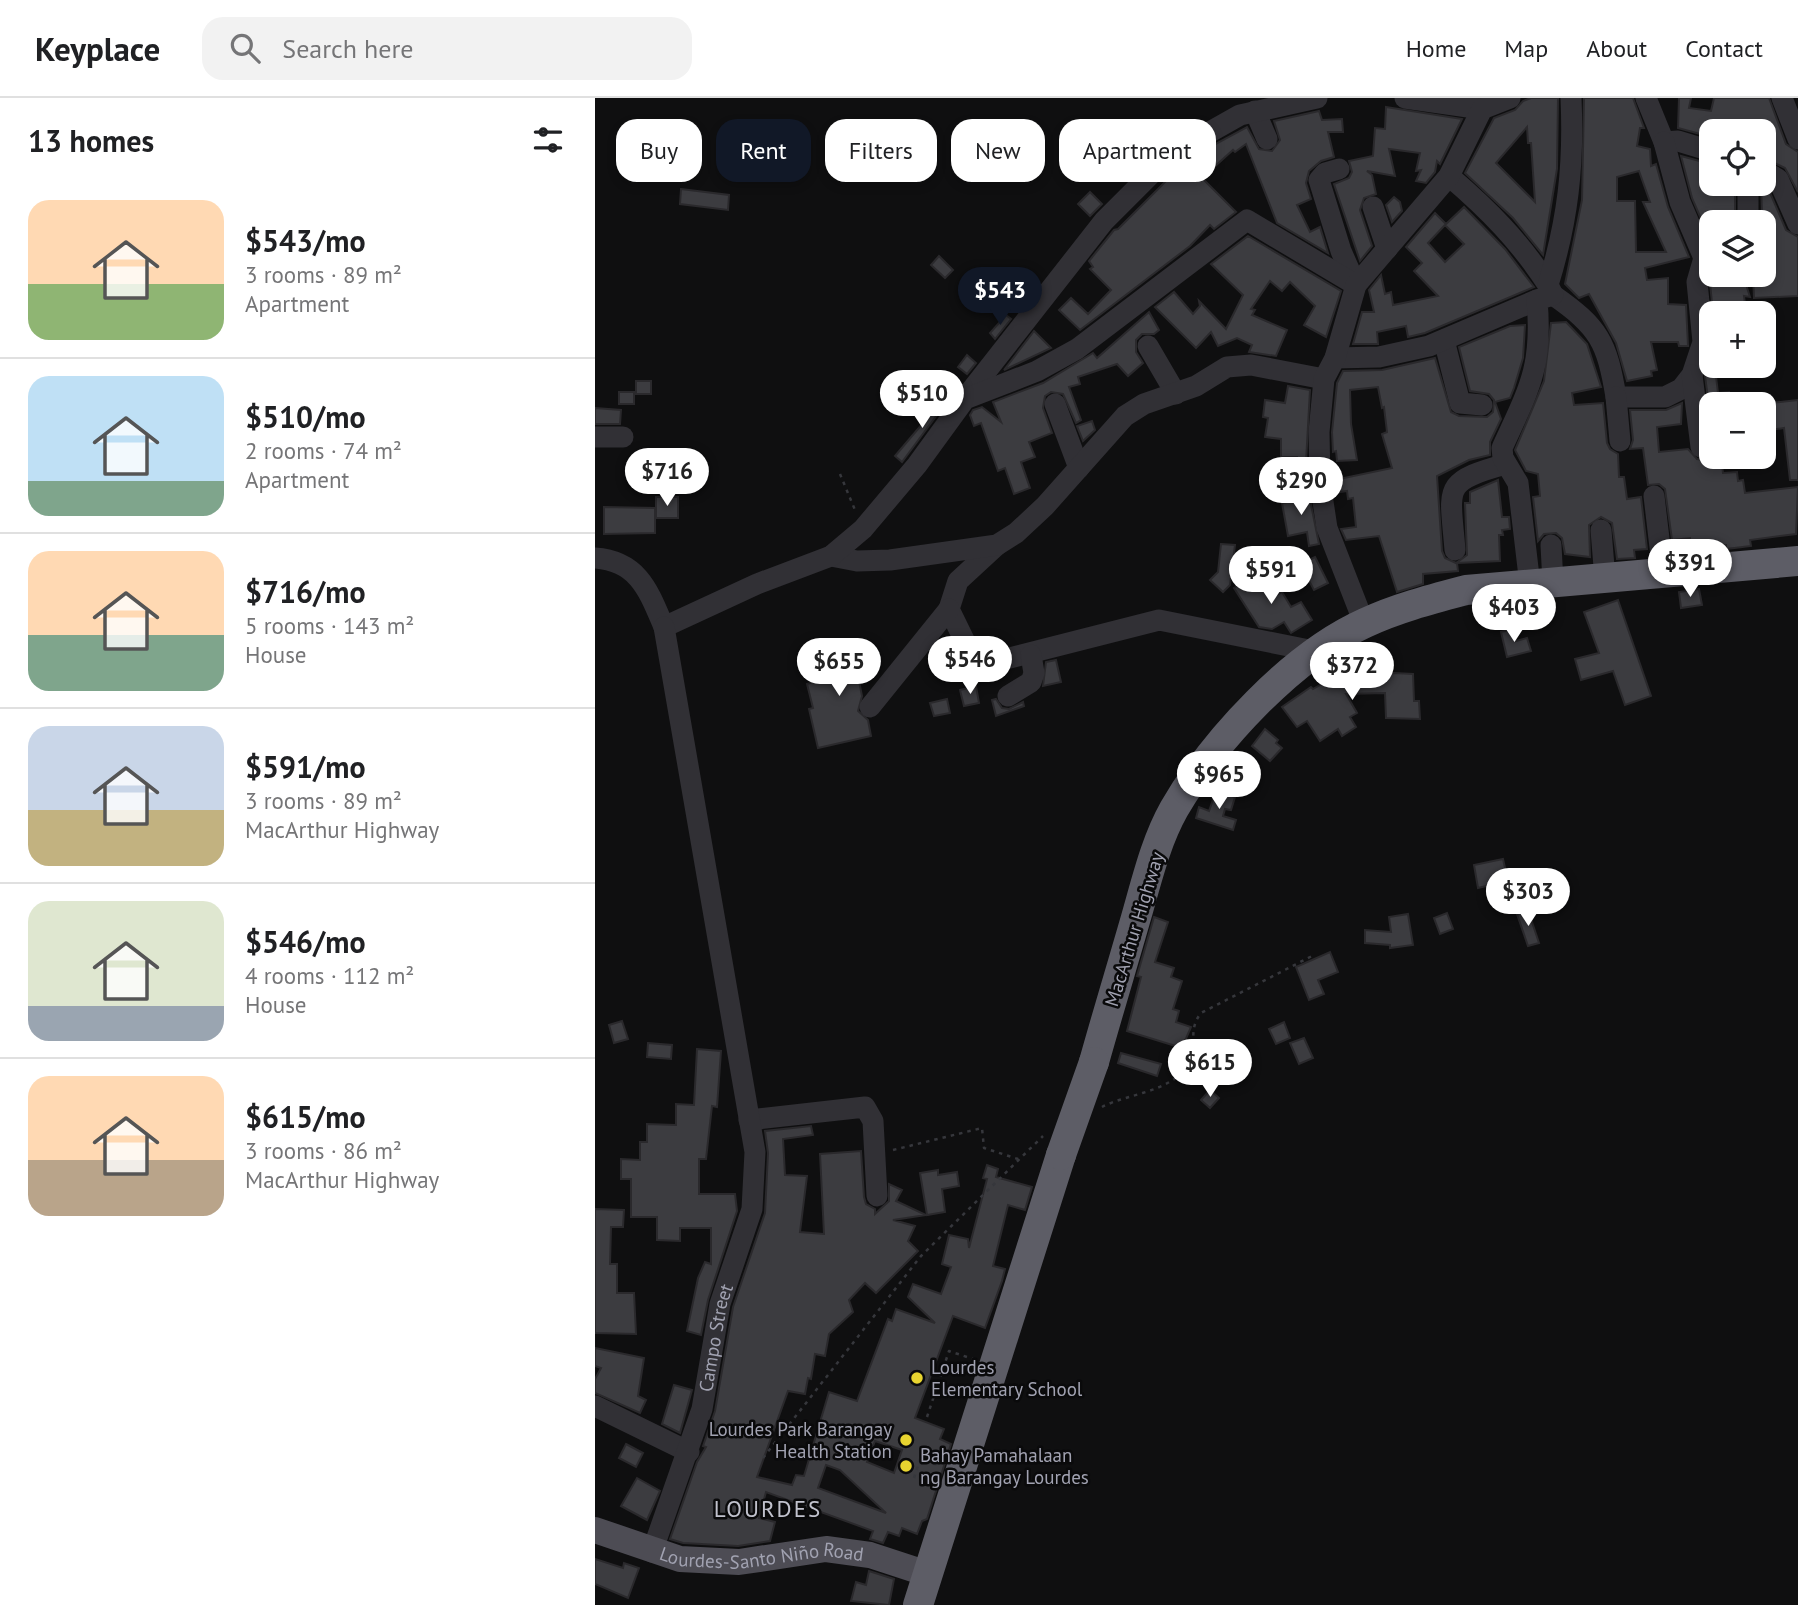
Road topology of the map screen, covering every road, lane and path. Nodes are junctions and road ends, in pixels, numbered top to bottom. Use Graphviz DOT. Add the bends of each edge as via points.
graph roads {
  1 [pos="1317,98"];
  2 [pos="1405,98"];
  3 [pos="1510,98"];
  4 [pos="1571,98"];
  5 [pos="1646,98"];
  6 [pos="1782,98"];
  7 [pos="1482,109"];
  8 [pos="1255,111"];
  9 [pos="1267,139"];
  10 [pos="1798,139"];
  11 [pos="1664,142"];
  12 [pos="1699,147"];
  13 [pos="1339,169"];
  14 [pos="1449,176"];
  15 [pos="1776,178"];
  16 [pos="1373,207"];
  17 [pos="1798,225"];
  18 [pos="1387,249"];
  19 [pos="1356,285"];
  20 [pos="1546,294"];
  21 [pos="1444,340"];
  22 [pos="1149,346"];
  23 [pos="1335,358"];
  24 [pos="1692,375"];
  25 [pos="1324,379"];
  26 [pos="1175,394"];
  27 [pos="1616,397"];
  28 [pos="965,399"];
  29 [pos="1055,404"];
  30 [pos="1482,405"];
  31 [pos="595,437"];
  32 [pos="623,437"];
  33 [pos="1699,438"];
  34 [pos="1620,441"];
  35 [pos="1506,464"];
  36 [pos="1079,468"];
  37 [pos="840,474"];
  38 [pos="1654,496"];
  39 [pos="863,529"];
  40 [pos="1601,530"];
  41 [pos="997,545"];
  42 [pos="1551,545"];
  43 [pos="1455,550"];
  44 [pos="831,556"];
  45 [pos="595,558"];
  46 [pos="1798,561"];
  47 [pos="1663,573"];
  48 [pos="1605,579"];
  49 [pos="1542,584"];
  50 [pos="949,609"];
  51 [pos="1364,623"];
  52 [pos="664,627"];
  53 [pos="1319,652"];
  54 [pos="1031,655"];
  55 [pos="1008,696"];
  56 [pos="870,707"];
  57 [pos="1312,956"];
  58 [pos="1095,1111"];
  59 [pos="749,1120"];
  60 [pos="1054,1144"];
  61 [pos="876,1154"];
  62 [pos="1018,1159"];
  63 [pos="877,1196"];
  64 [pos="995,1366"];
  65 [pos="595,1406"];
  66 [pos="927,1417"];
  67 [pos="689,1452"];
  68 [pos="763,1458"];
  69 [pos="945,1468"];
  70 [pos="913,1478"];
  71 [pos="595,1530"];
  72 [pos="652,1552"];
  73 [pos="928,1574"];
  74 [pos="918,1605"];
  1 -- 8 [label="street"];
  2 -- 7 [label="street"];
  3 -- 7 [label="street"];
  4 -- 20 [label="street" via="1574,154 1570,199"];
  5 -- 11 [label="street"];
  6 -- 10 [label="street"];
  7 -- 14 [label="street"];
  8 -- 9 [label="street"];
  8 -- 28 [label="street" via="1201,137 1146,179 1104,222"];
  11 -- 12 [label="street"];
  11 -- 24 [label="street" via="1680,201 1704,258 1697,282 1703,342"];
  13 -- 19 [label="street" via="1319,180"];
  14 -- 18 [label="street"];
  14 -- 20 [label="street" via="1515,238"];
  15 -- 17 [label="street"];
  16 -- 18 [label="street"];
  18 -- 19 [label="street"];
  19 -- 23 [label="street"];
  19 -- 28 [label="street" via="1247,220 1077,349 1037,371"];
  20 -- 21 [label="street"];
  20 -- 27 [label="street" via="1583,316 1602,339"];
  20 -- 35 [label="street" via="1538,363 1502,448"];
  21 -- 23 [label="street" via="1380,357"];
  21 -- 30 [label="street" via="1460,403"];
  22 -- 26 [label="street"];
  23 -- 25 [label="street"];
  24 -- 27 [label="street" via="1681,389 1665,397"];
  24 -- 33 [label="street"];
  25 -- 26 [label="street" via="1251,365 1227,367"];
  25 -- 51 [label="street" via="1319,432 1325,517"];
  26 -- 36 [label="street" via="1125,416"];
  27 -- 34 [label="street"];
  28 -- 39 [label="street"];
  29 -- 36 [label="street"];
  31 -- 32 [label="street"];
  35 -- 43 [label="street" via="1457,483 1451,499"];
  35 -- 49 [label="street" via="1518,483"];
  36 -- 41 [label="street" via="1016,533"];
  37 -- 39 [label="path"];
  38 -- 47 [label="street"];
  39 -- 44 [label="street"];
  40 -- 48 [label="street"];
  41 -- 44 [label="street" via="890,560"];
  41 -- 50 [label="street" via="958,581"];
  42 -- 49 [label="street"];
  44 -- 52 [label="street"];
  45 -- 52 [label="street, Campo Street" via="631,570 647,585"];
  46 -- 47 [label="highway, MacArthur Highway"];
  47 -- 48 [label="highway, MacArthur Highway"];
  48 -- 49 [label="highway, MacArthur Highway"];
  49 -- 51 [label="highway, MacArthur Highway" via="1466,590"];
  50 -- 54 [label="street" via="977,661 986,664"];
  50 -- 56 [label="street"];
  51 -- 53 [label="highway, MacArthur Highway"];
  52 -- 59 [label="street, Campo Street"];
  53 -- 54 [label="street" via="1159,620"];
  53 -- 60 [label="highway, MacArthur Highway, bridge" via="1274,685 1204,765 1174,810 1155,854 1094,1062"];
  54 -- 55 [label="street" via="1031,682"];
  57 -- 58 [label="path" via="1201,1013 1193,1022 1191,1058 1185,1068 1161,1086"];
  59 -- 61 [label="street" via="865,1107 873,1121"];
  59 -- 67 [label="street, Campo Street" via="755,1152 752,1209 720,1304 702,1409"];
  60 -- 62 [label="path"];
  60 -- 64 [label="highway, MacArthur Highway"];
  61 -- 62 [label="path" via="982,1128 984,1148"];
  61 -- 63 [label="street"];
  62 -- 68 [label="path" via="921,1256"];
  64 -- 66 [label="path" via="949,1351"];
  64 -- 73 [label="highway, MacArthur Highway"];
  65 -- 67 [label="street"];
  67 -- 72 [label="street, Campo Street"];
  69 -- 70 [label="path" via="920,1459"];
  71 -- 72 [label="main road, Lourdes-Santo Niño Road"];
  72 -- 73 [label="main road, Lourdes-Santo Niño Road" via="711,1563 767,1560 826,1549 850,1551"];
  73 -- 74 [label="highway, MacArthur Highway"];
}
